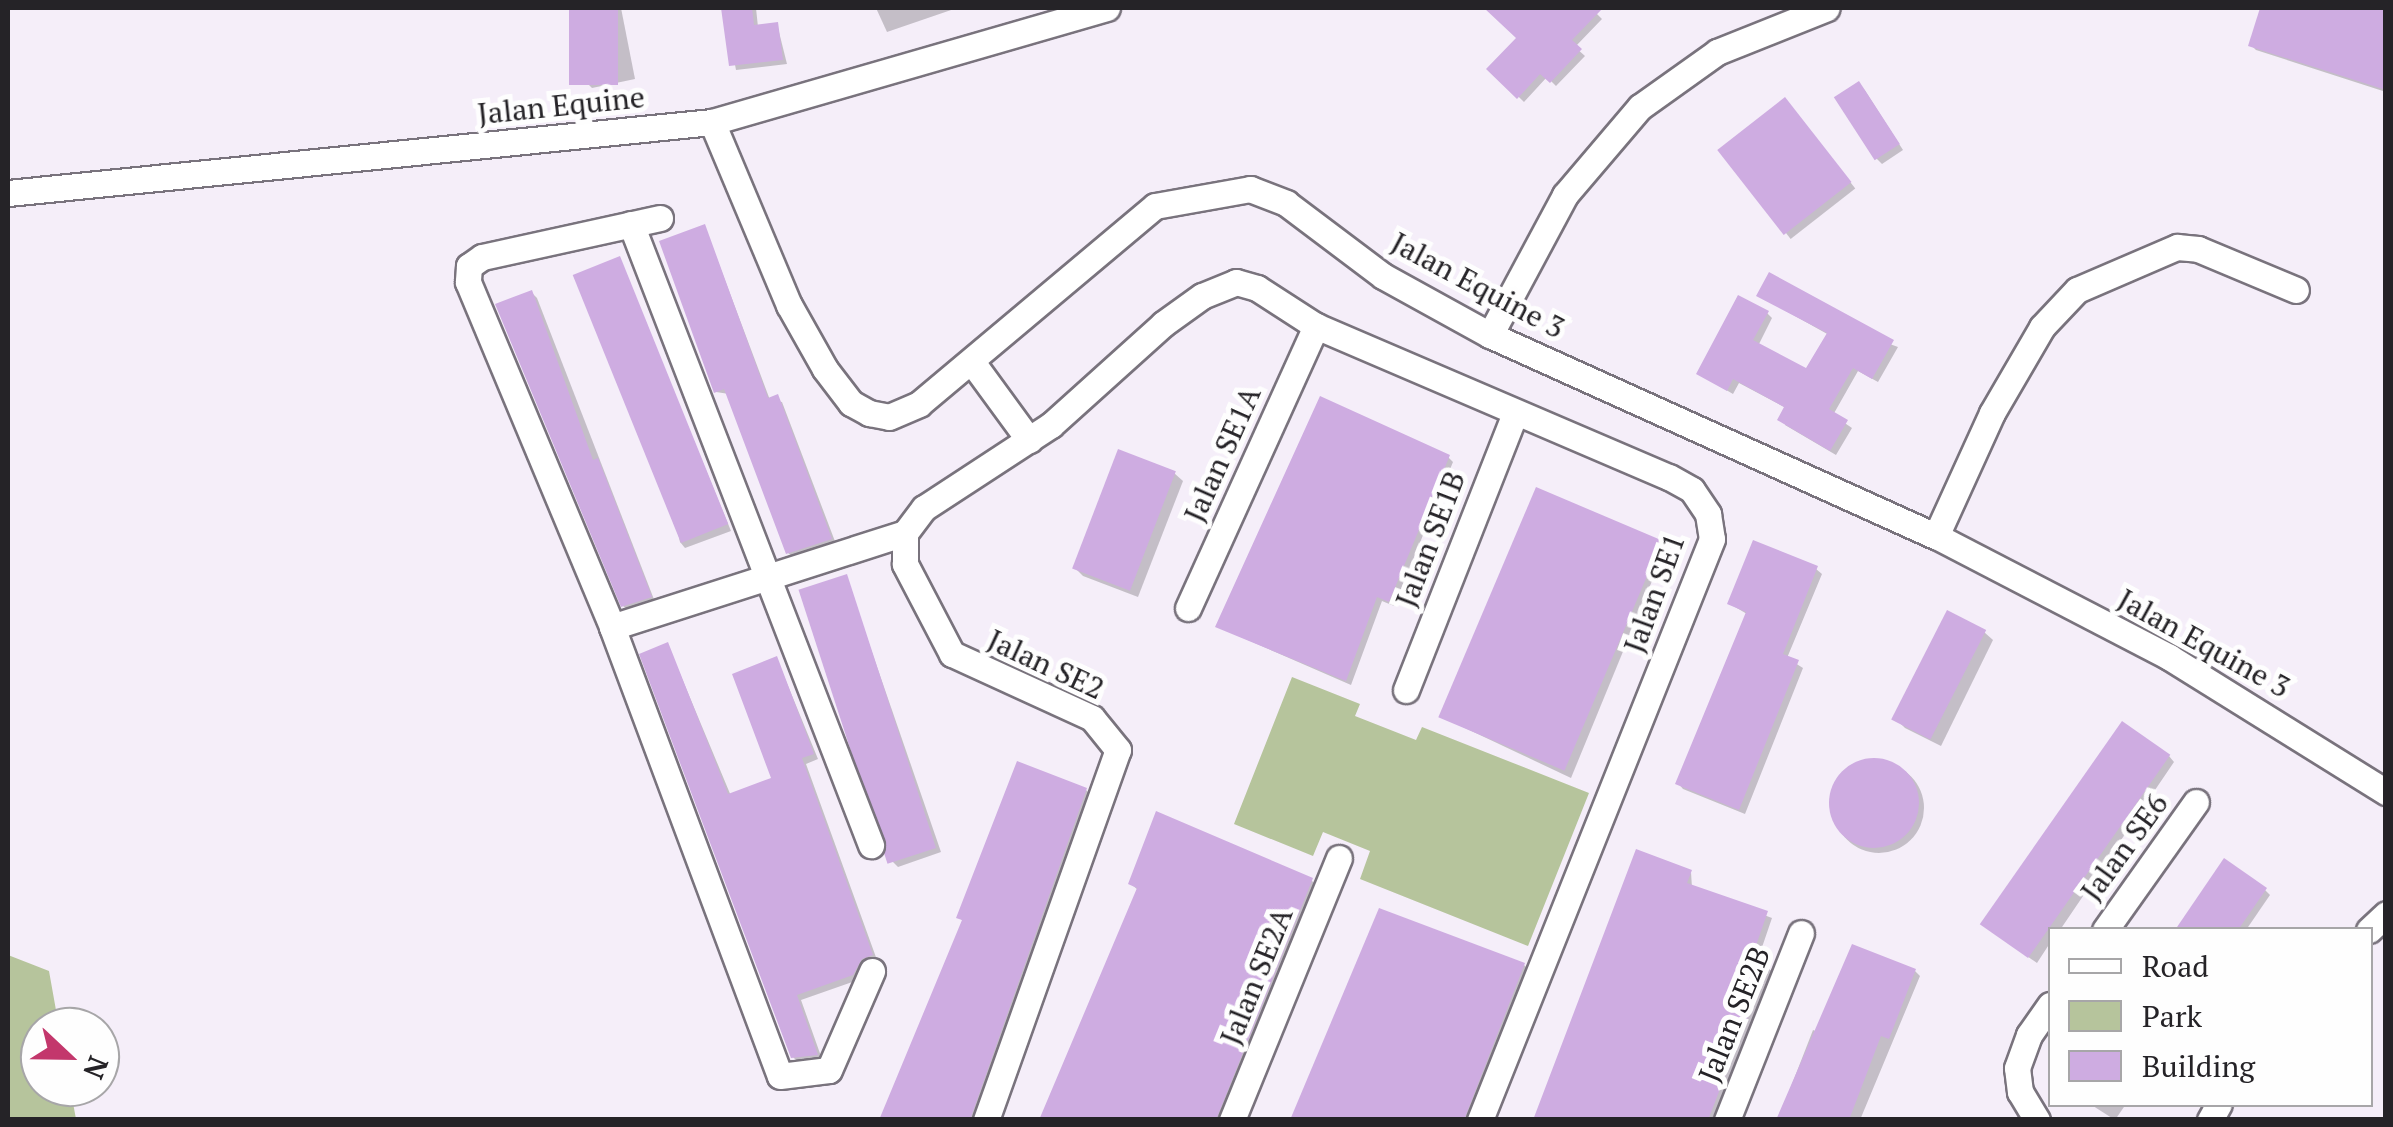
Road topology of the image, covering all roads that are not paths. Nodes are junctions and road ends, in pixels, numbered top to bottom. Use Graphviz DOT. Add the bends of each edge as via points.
graph roads {
  1 [pos="1107,8"];
  2 [pos="1826,8"];
  3 [pos="712,122"];
  4 [pos="8,193"];
  5 [pos="660,218"];
  6 [pos="631,224"];
  7 [pos="2296,290"];
  8 [pos="1307,321"];
  9 [pos="1490,335"];
  10 [pos="972,362"];
  11 [pos="1515,413"];
  12 [pos="1029,440"];
  13 [pos="905,533"];
  14 [pos="1936,536"];
  15 [pos="768,577"];
  16 [pos="1188,608"];
  17 [pos="612,627"];
  18 [pos="1406,690"];
  19 [pos="2386,792"];
  20 [pos="2196,802"];
  21 [pos="871,845"];
  22 [pos="1339,858"];
  23 [pos="2106,927"];
  24 [pos="1801,933"];
  25 [pos="872,971"];
  26 [pos="2048,1007"];
  27 [pos="986,1120"];
  28 [pos="1232,1120"];
  29 [pos="1480,1120"];
  30 [pos="1727,1120"];
  31 [pos="2036,1120"];
  1 -- 3 [label="street, Jalan Equine"];
  2 -- 9 [label="street" via="1717,52 1640,108 1565,196"];
  3 -- 4 [label="street, Jalan Equine"];
  3 -- 10 [label="street, Jalan Equine 3" via="789,305 851,402 879,415 905,412"];
  5 -- 6 [label="street"];
  6 -- 15 [label="street"];
  6 -- 17 [label="street" via="482,257 466,274"];
  7 -- 14 [label="street" via="2178,246 2077,290 2042,327 1992,413"];
  8 -- 11 [label="street, Jalan SE1"];
  8 -- 12 [label="street, Jalan SE1" via="1257,288 1221,285 1163,324"];
  8 -- 16 [label="street, Jalan SE1A"];
  9 -- 10 [label="street, Jalan Equine 3" via="1383,276 1286,203 1250,189 1155,206"];
  9 -- 14 [label="street, Jalan Equine 3"];
  10 -- 12 [label="street"];
  11 -- 18 [label="street, Jalan SE1B"];
  11 -- 29 [label="street, Jalan SE1" via="1692,490 1708,514 1712,539"];
  12 -- 13 [label="street" via="924,508"];
  13 -- 15 [label="street"];
  13 -- 27 [label="street, Jalan SE2" via="905,564 952,654 1092,718 1118,750"];
  14 -- 19 [label="street, Jalan Equine 3" via="2169,657"];
  15 -- 17 [label="street"];
  15 -- 21 [label="street"];
  17 -- 25 [label="street" via="780,1076 829,1070"];
  20 -- 23 [label="street, Jalan SE6"];
  22 -- 28 [label="street, Jalan SE2A"];
  24 -- 30 [label="street, Jalan SE2B"];
  26 -- 31 [label="street" via="2017,1068 2020,1092"];
}
